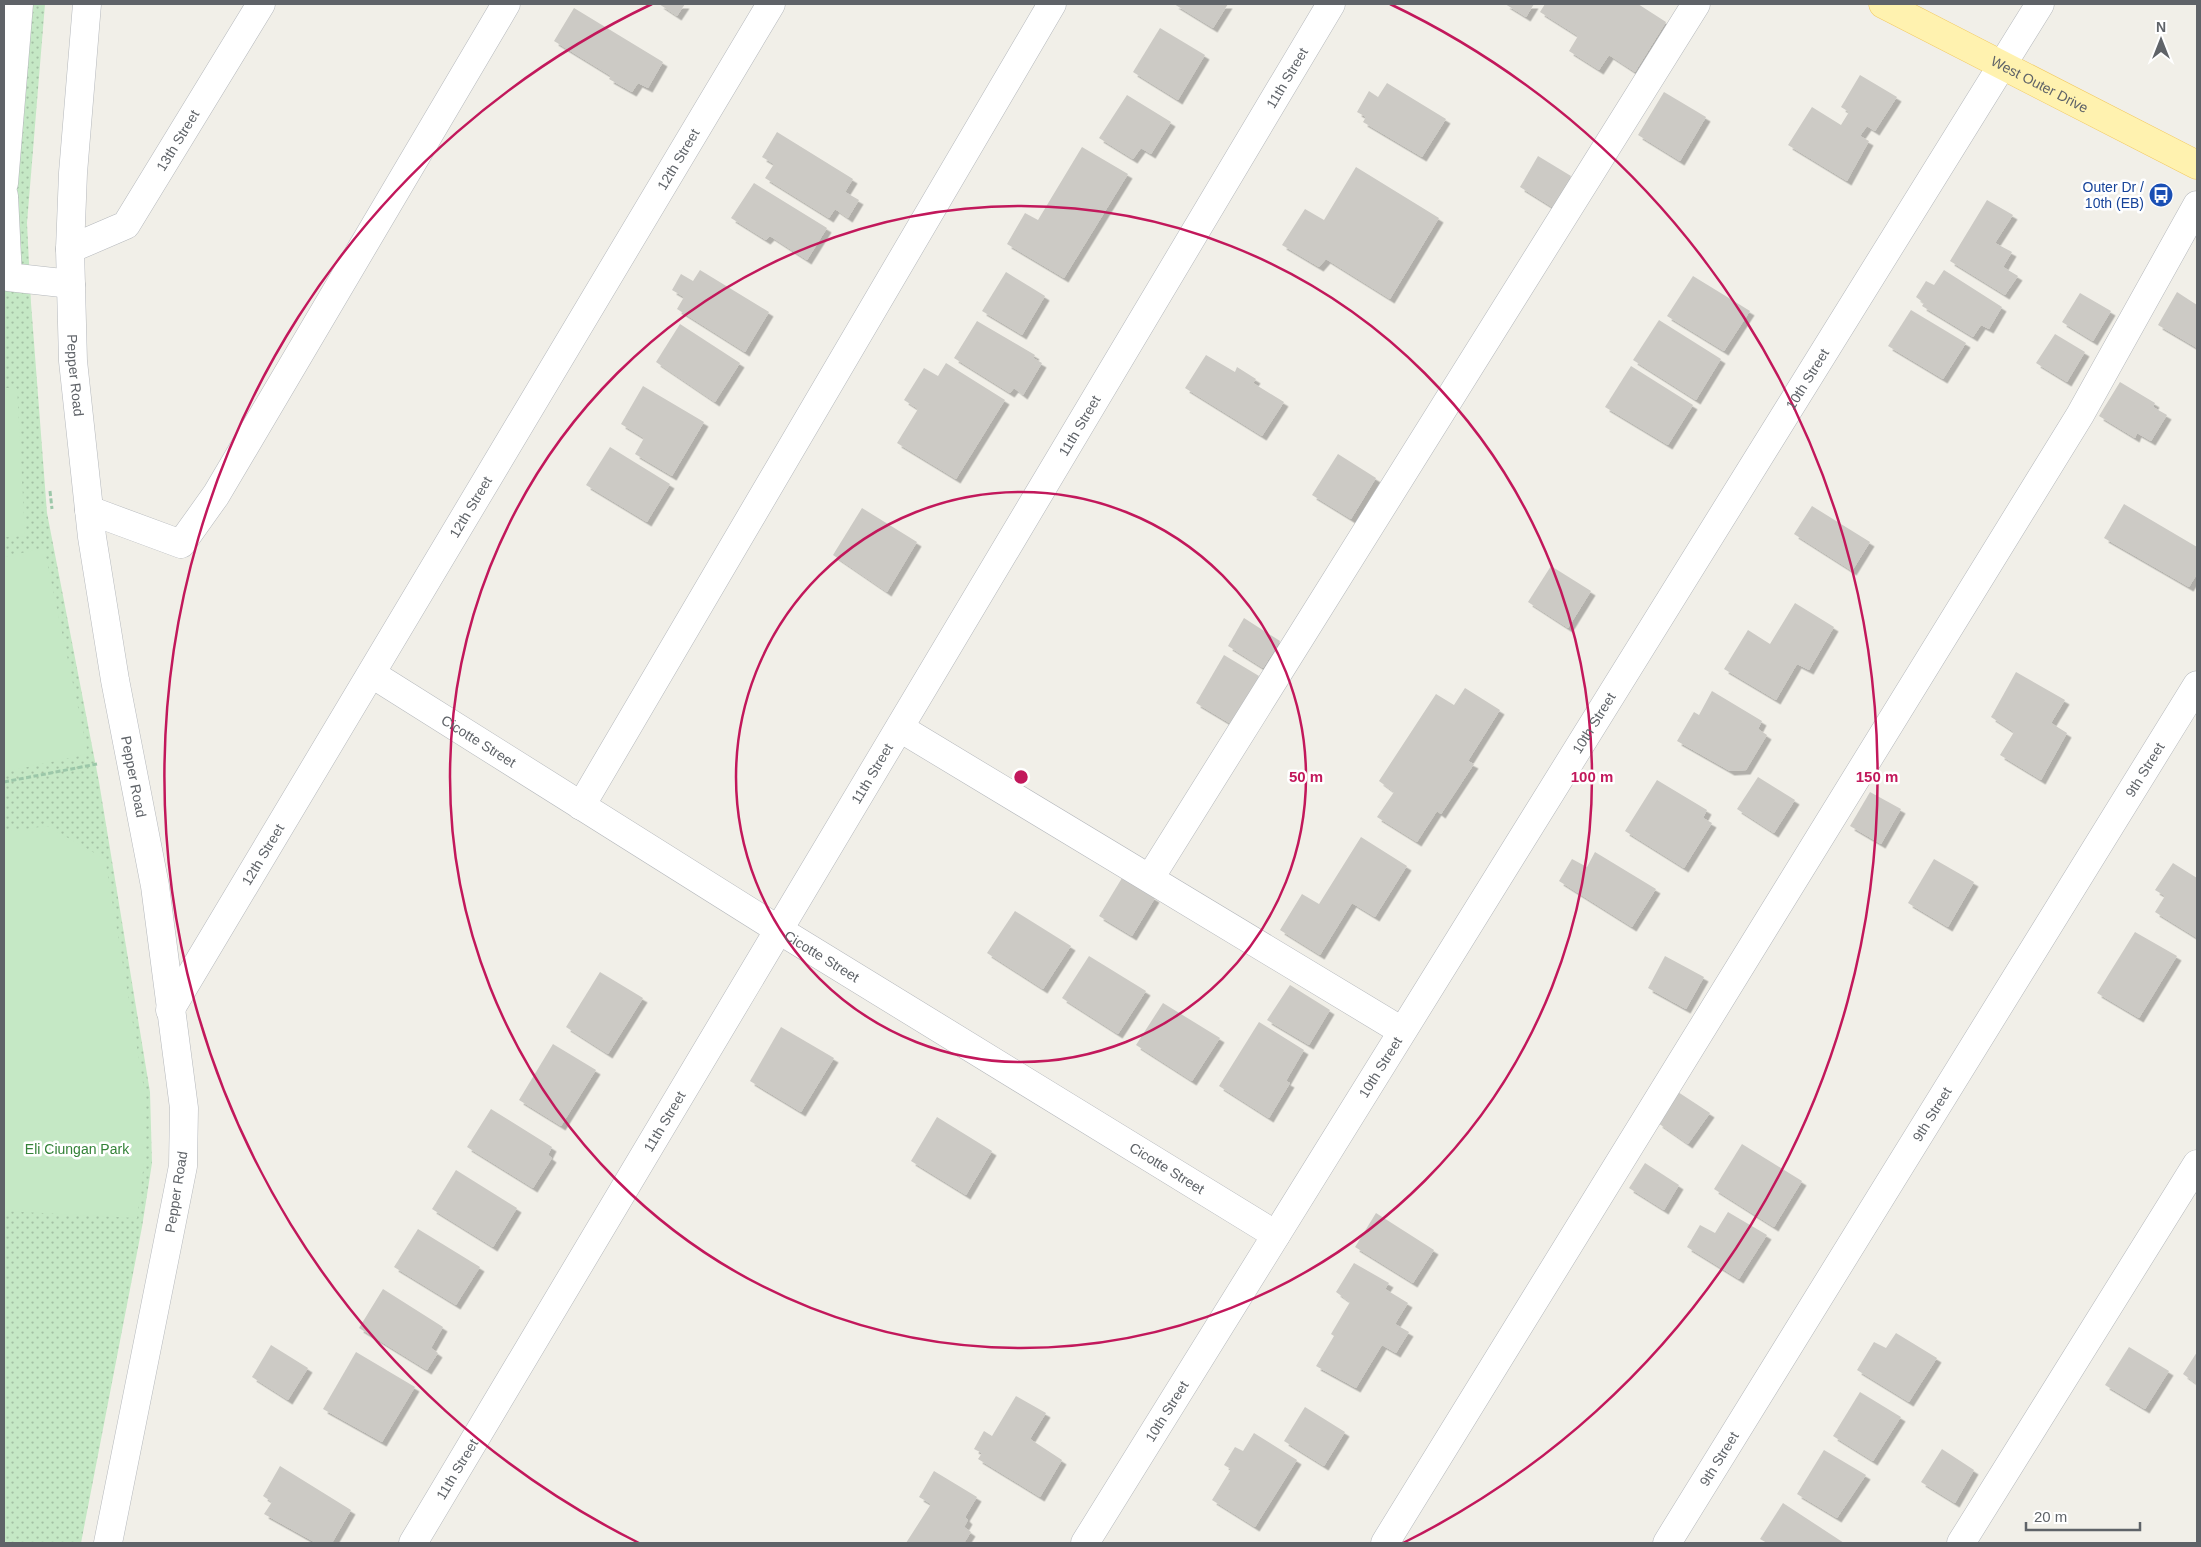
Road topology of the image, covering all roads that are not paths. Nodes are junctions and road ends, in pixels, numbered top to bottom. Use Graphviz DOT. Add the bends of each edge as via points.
graph roads {
  1 [pos="19,4"];
  2 [pos="87,4"];
  3 [pos="261,4"];
  4 [pos="506,4"];
  5 [pos="771,4"];
  6 [pos="1052,4"];
  7 [pos="1331,4"];
  8 [pos="1696,4"];
  9 [pos="1883,4"];
  10 [pos="2040,4"];
  11 [pos="2002,65"];
  12 [pos="2197,165"];
  13 [pos="4,183"];
  14 [pos="4,196"];
  15 [pos="2197,205"];
  16 [pos="70,249"];
  17 [pos="71,284"];
  18 [pos="89,510"];
  19 [pos="372,674"];
  20 [pos="2197,686"];
  21 [pos="900,728"];
  22 [pos="581,806"];
  23 [pos="1150,878"];
  24 [pos="780,930"];
  25 [pos="170,1010"];
  26 [pos="1402,1031"];
  27 [pos="2197,1164"];
  28 [pos="1276,1235"];
  29 [pos="108,1543"];
  30 [pos="413,1543"];
  31 [pos="1085,1543"];
  32 [pos="1385,1543"];
  33 [pos="1667,1543"];
  34 [pos="1961,1543"];
  1 -- 13 [label="street"];
  2 -- 16 [label="street, Pepper Road"];
  3 -- 16 [label="street, 13th Street" via="126,225"];
  4 -- 18 [label="street" via="216,495 181,544"];
  5 -- 19 [label="street, 12th Street"];
  6 -- 22 [label="street"];
  7 -- 21 [label="street, 11th Street"];
  8 -- 23 [label="street"];
  9 -- 11 [label="main road, West Outer Drive"];
  10 -- 11 [label="street, 10th Street"];
  11 -- 12 [label="main road, West Outer Drive"];
  11 -- 26 [label="street, 10th Street"];
  14 -- 17 [label="street" via="8,277"];
  15 -- 32 [label="street" via="2080,415"];
  16 -- 17 [label="street, Pepper Road"];
  17 -- 18 [label="street, Pepper Road" via="73,361"];
  18 -- 25 [label="street, Pepper Road" via="115,680 155,886"];
  19 -- 22 [label="street, Cicotte Street"];
  19 -- 25 [label="street, 12th Street"];
  20 -- 33 [label="street, 9th Street"];
  21 -- 23 [label="street"];
  21 -- 24 [label="street, 11th Street"];
  22 -- 24 [label="street, Cicotte Street"];
  23 -- 26 [label="street"];
  24 -- 28 [label="street, Cicotte Street"];
  24 -- 30 [label="street, 11th Street"];
  25 -- 29 [label="street, Pepper Road" via="184,1108 183,1166"];
  26 -- 28 [label="street, 10th Street"];
  27 -- 34 [label="street"];
  28 -- 31 [label="street, 10th Street"];
}
